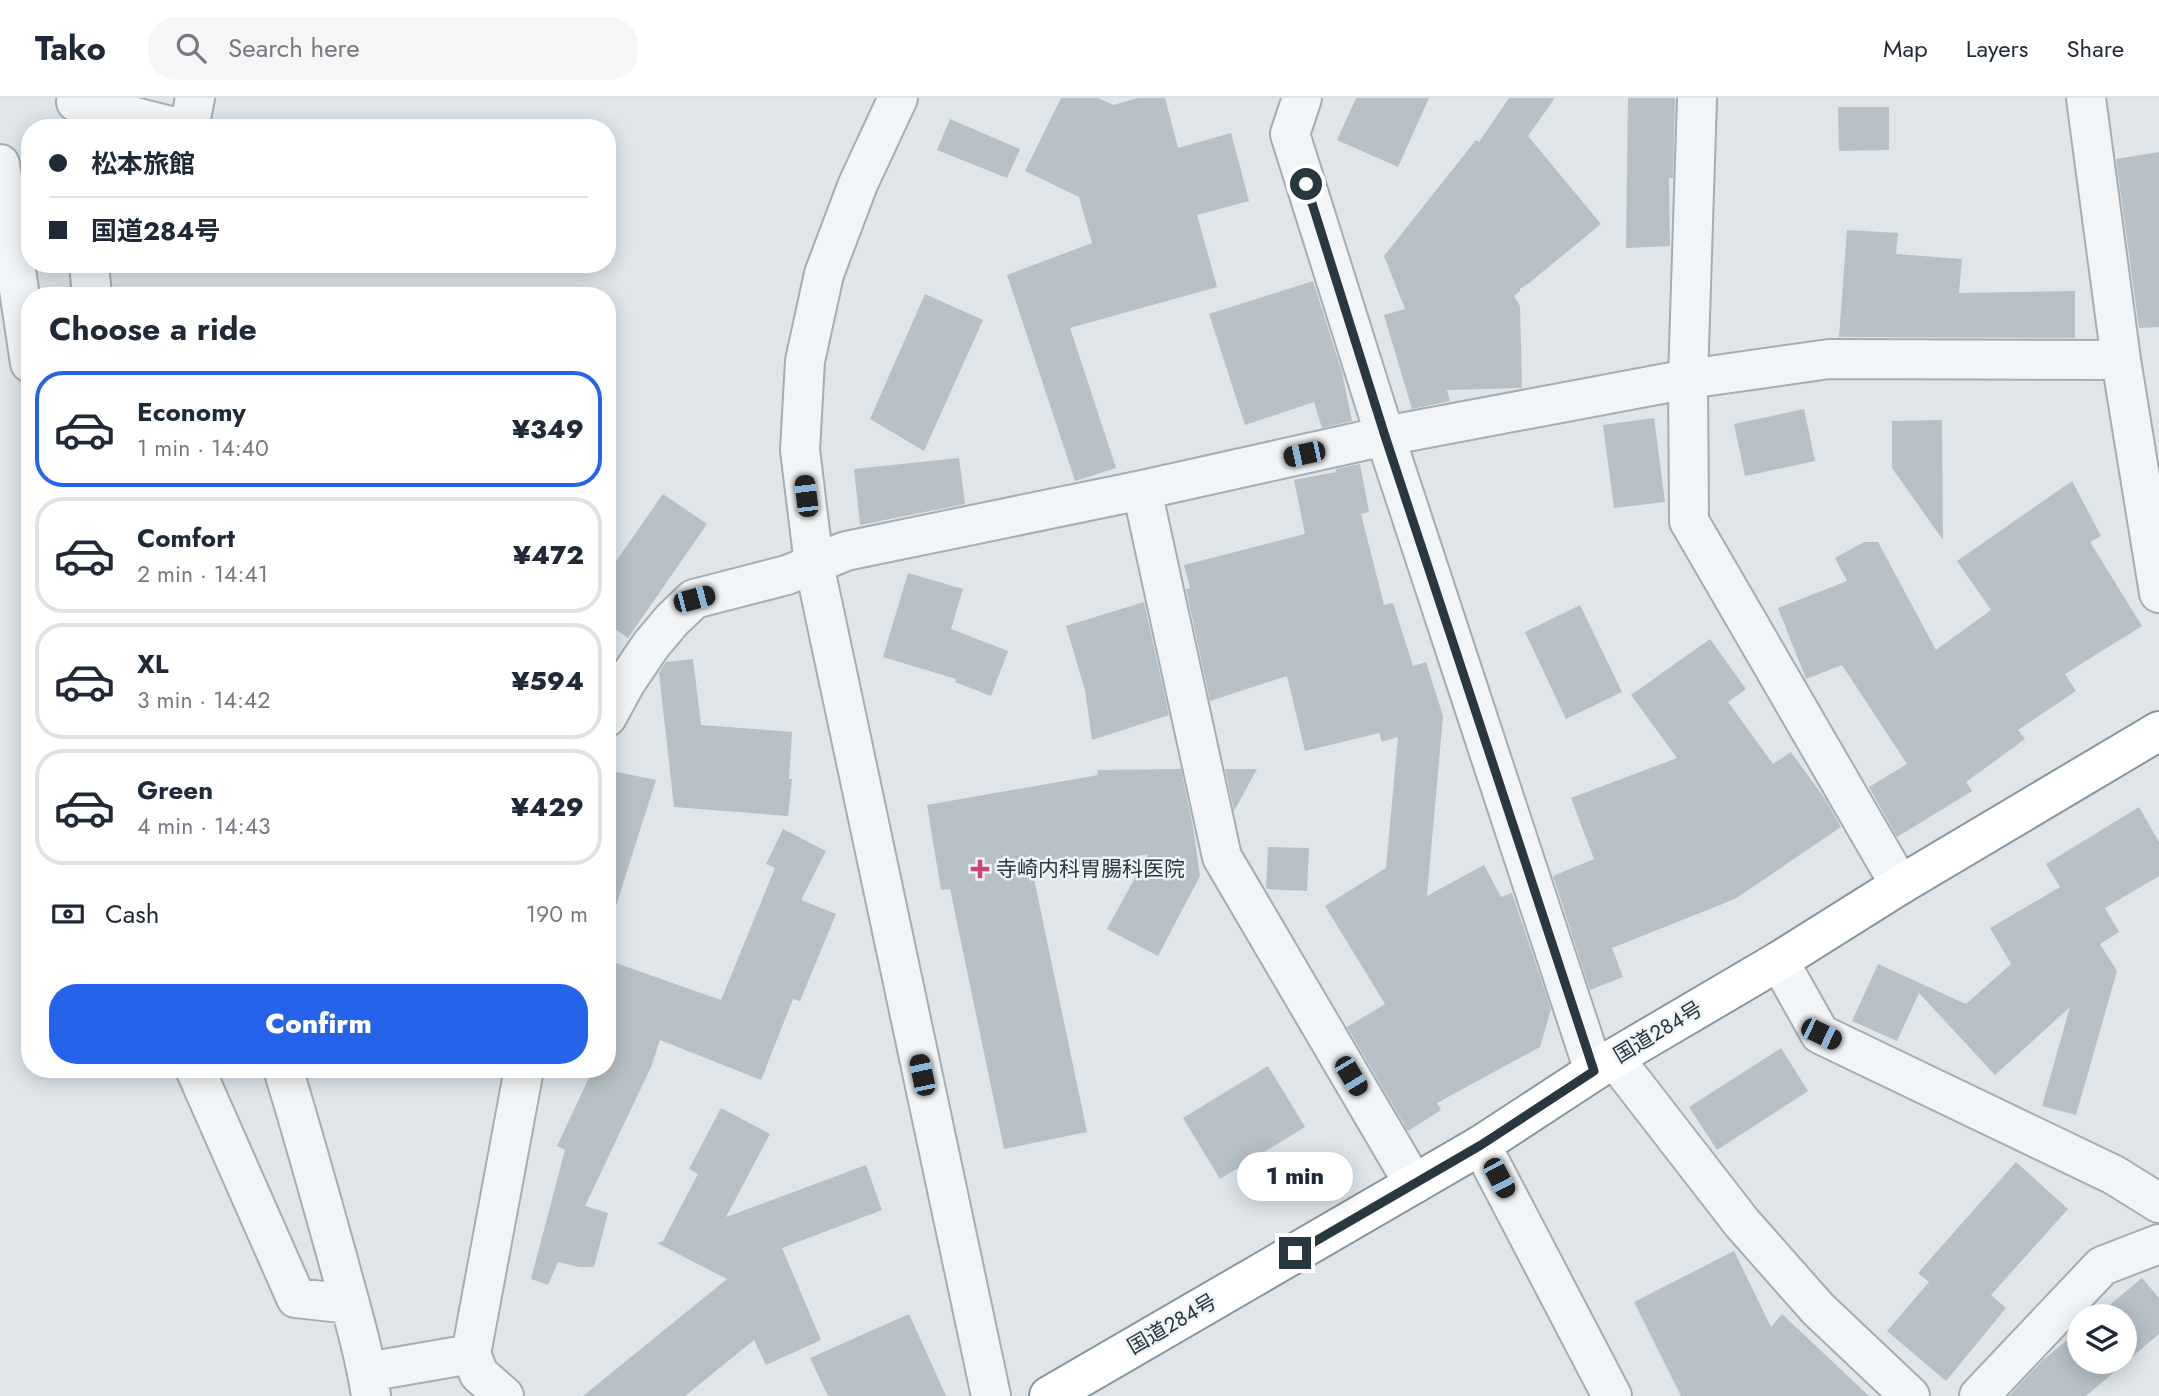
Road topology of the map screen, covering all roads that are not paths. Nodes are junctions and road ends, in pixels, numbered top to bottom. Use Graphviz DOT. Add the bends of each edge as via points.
graph roads {
  1 [pos="195,98"];
  2 [pos="898,98"];
  3 [pos="1302,98"];
  4 [pos="1697,98"];
  5 [pos="2086,98"];
  6 [pos="76,109"];
  7 [pos="130,119"];
  8 [pos="191,119"];
  9 [pos="0,164"];
  10 [pos="21,303"];
  11 [pos="2121,360"];
  12 [pos="1688,379"];
  13 [pos="1385,436"];
  14 [pos="1142,490"];
  15 [pos="814,564"];
  16 [pos="2159,593"];
  17 [pos="616,700"];
  18 [pos="2159,732"];
  19 [pos="1900,885"];
  20 [pos="1779,961"];
  21 [pos="1604,1065"];
  22 [pos="199,1078"];
  23 [pos="286,1078"];
  24 [pos="522,1078"];
  25 [pos="1481,1145"];
  26 [pos="1414,1184"];
  27 [pos="2159,1203"];
  28 [pos="2159,1244"];
  29 [pos="350,1304"];
  30 [pos="471,1354"];
  31 [pos="369,1384"];
  32 [pos="504,1396"];
  33 [pos="991,1396"];
  34 [pos="1049,1396"];
  35 [pos="1612,1396"];
  36 [pos="1910,1396"];
  37 [pos="1979,1396"];
  1 -- 8 [label="street"];
  2 -- 15 [label="street" via="858,184 824,274 805,361 800,450"];
  3 -- 13 [label="street" via="1290,134"];
  4 -- 12 [label="street"];
  5 -- 11 [label="street"];
  6 -- 7 [label="street"];
  9 -- 10 [label="street"];
  11 -- 12 [label="street" via="1829,359"];
  11 -- 16 [label="street"];
  12 -- 13 [label="street"];
  12 -- 19 [label="street" via="1689,521"];
  13 -- 14 [label="street"];
  13 -- 21 [label="street"];
  14 -- 15 [label="street" via="846,551"];
  14 -- 26 [label="street" via="1222,857"];
  15 -- 17 [label="street" via="694,599 651,645"];
  15 -- 33 [label="street"];
  18 -- 19 [label="highway, 国道284号"];
  19 -- 20 [label="highway, 国道284号"];
  20 -- 21 [label="highway, 国道284号"];
  20 -- 27 [label="street" via="1821,1034 2114,1174"];
  21 -- 25 [label="highway, 国道284号"];
  21 -- 36 [label="street" via="1818,1309"];
  22 -- 29 [label="street" via="296,1298"];
  23 -- 29 [label="street"];
  24 -- 30 [label="street"];
  25 -- 26 [label="highway, 国道284号"];
  25 -- 35 [label="street"];
  26 -- 34 [label="highway, 国道284号"];
  28 -- 37 [label="street" via="2102,1266"];
  29 -- 31 [label="street"];
  30 -- 31 [label="street"];
  30 -- 32 [label="street" via="479,1374"];
}
